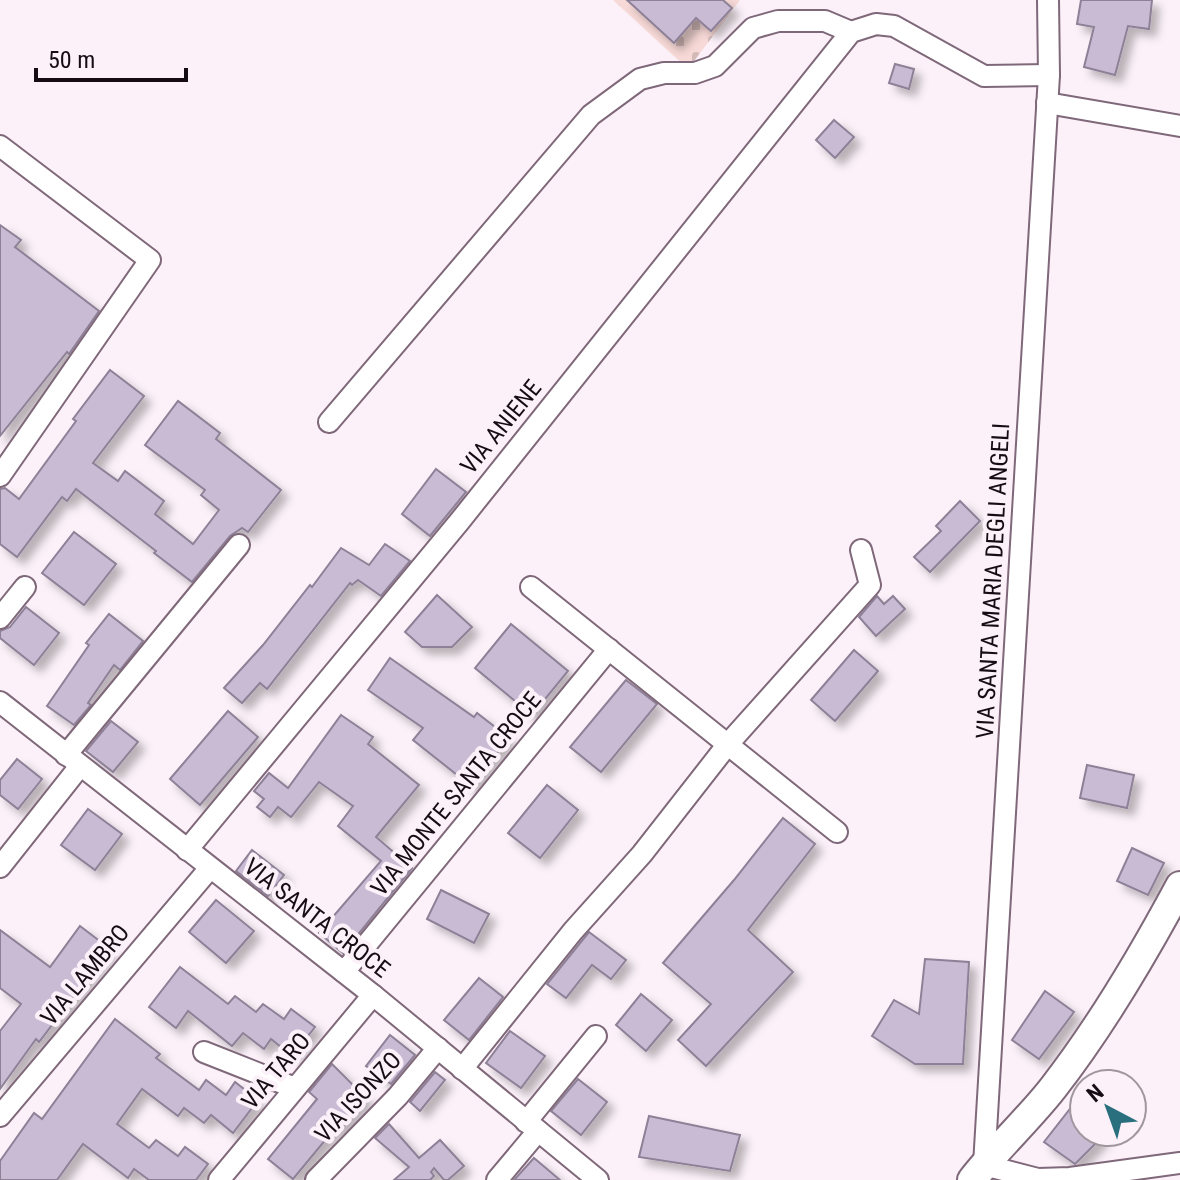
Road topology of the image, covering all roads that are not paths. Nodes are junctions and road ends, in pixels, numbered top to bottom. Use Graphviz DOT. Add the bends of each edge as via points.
graph roads {
  1 [pos="1048,0"];
  2 [pos="851,32"];
  3 [pos="1049,75"];
  4 [pos="1047,103"];
  5 [pos="1180,126"];
  6 [pos="0,146"];
  7 [pos="329,422"];
  8 [pos="0,476"];
  9 [pos="239,545"];
  10 [pos="861,550"];
  11 [pos="25,587"];
  12 [pos="531,587"];
  13 [pos="0,618"];
  14 [pos="609,649"];
  15 [pos="0,702"];
  16 [pos="728,744"];
  17 [pos="73,760"];
  18 [pos="837,832"];
  19 [pos="187,850"];
  20 [pos="0,867"];
  21 [pos="210,868"];
  22 [pos="1180,886"];
  23 [pos="344,972"];
  24 [pos="373,995"];
  25 [pos="596,1036"];
  26 [pos="438,1048"];
  27 [pos="204,1052"];
  28 [pos="462,1069"];
  29 [pos="295,1088"];
  30 [pos="0,1116"];
  31 [pos="532,1126"];
  32 [pos="1180,1163"];
  33 [pos="978,1172"];
  34 [pos="219,1180"];
  35 [pos="316,1180"];
  36 [pos="497,1180"];
  37 [pos="598,1180"];
  1 -- 3 [label="street, VIA SANTA MARIA DEGLI ANGELI"];
  2 -- 3 [label="street" via="876,24 894,26 984,76"];
  2 -- 7 [label="street" via="825,21 778,21 753,28 715,66 640,79 591,115"];
  2 -- 19 [label="street, VIA ANIENE" via="459,522"];
  3 -- 4 [label="street, VIA SANTA MARIA DEGLI ANGELI"];
  4 -- 5 [label="street"];
  4 -- 33 [label="street, VIA SANTA MARIA DEGLI ANGELI"];
  6 -- 8 [label="street" via="150,260"];
  9 -- 17 [label="street"];
  10 -- 16 [label="street" via="870,585"];
  11 -- 13 [label="street"];
  12 -- 14 [label="street"];
  14 -- 16 [label="street"];
  14 -- 23 [label="street, VIA MONTE SANTA CROCE"];
  15 -- 17 [label="street, VIA SANTA CROCE"];
  16 -- 18 [label="street"];
  16 -- 28 [label="street"];
  17 -- 19 [label="street, VIA SANTA CROCE"];
  17 -- 20 [label="street"];
  19 -- 21 [label="street, VIA SANTA CROCE"];
  21 -- 23 [label="street, VIA SANTA CROCE"];
  21 -- 30 [label="street, VIA LAMBRO"];
  22 -- 33 [label="street" via="1091,1037 1040,1105"];
  23 -- 24 [label="street, VIA SANTA CROCE"];
  24 -- 26 [label="street, VIA SANTA CROCE"];
  24 -- 29 [label="street, VIA TARO"];
  25 -- 31 [label="street"];
  26 -- 28 [label="street, VIA SANTA CROCE"];
  26 -- 35 [label="street, VIA ISONZO"];
  27 -- 29 [label="street"];
  28 -- 31 [label="street, VIA SANTA CROCE"];
  29 -- 34 [label="street, VIA TARO"];
  31 -- 36 [label="street"];
  31 -- 37 [label="street, VIA SANTA CROCE"];
  32 -- 33 [label="street" via="1048,1179"];
}
